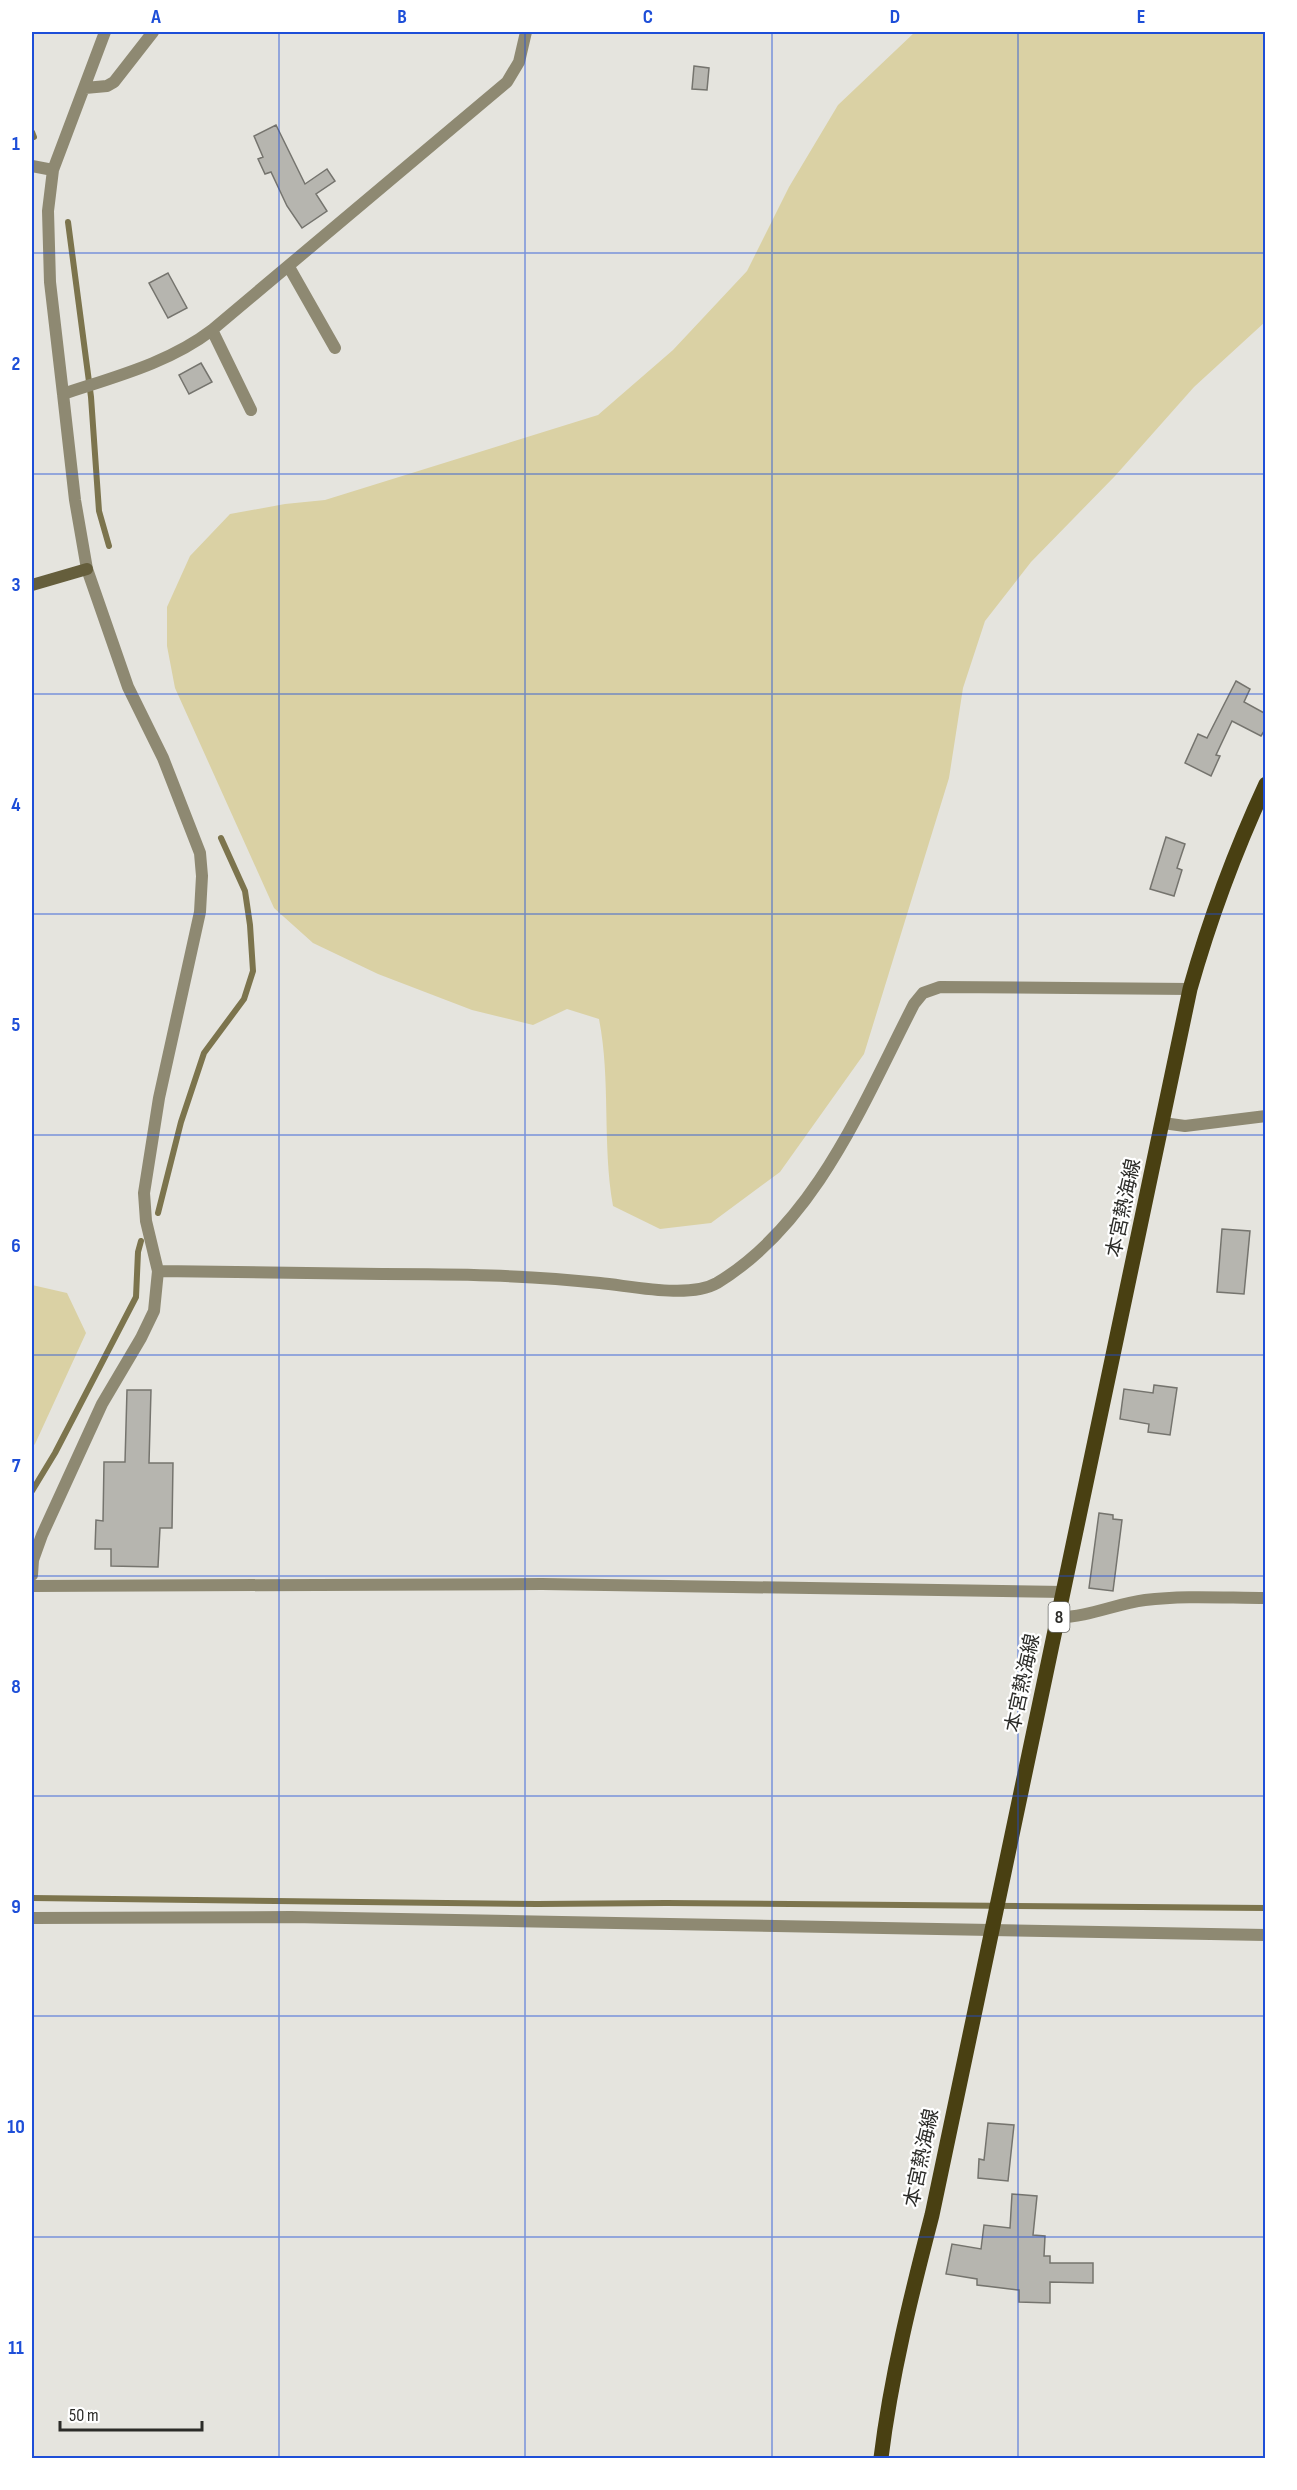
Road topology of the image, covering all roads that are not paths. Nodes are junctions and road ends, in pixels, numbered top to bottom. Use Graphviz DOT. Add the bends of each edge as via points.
graph roads {
  1 [pos="105,32"];
  2 [pos="153,32"];
  3 [pos="526,32"];
  4 [pos="85,88"];
  5 [pos="32,166"];
  6 [pos="53,170"];
  7 [pos="289,267"];
  8 [pos="212,330"];
  9 [pos="335,348"];
  10 [pos="63,394"];
  11 [pos="250,410"];
  12 [pos="87,569"];
  13 [pos="32,585"];
  14 [pos="1266,784"];
  15 [pos="1190,989"];
  16 [pos="1266,1116"];
  17 [pos="1163,1123"];
  18 [pos="158,1271"];
  19 [pos="32,1575"];
  20 [pos="32,1586"];
  21 [pos="1064,1592"];
  22 [pos="1266,1598"];
  23 [pos="1059,1617"];
  24 [pos="32,1918"];
  25 [pos="992,1929"];
  26 [pos="1266,1935"];
  27 [pos="881,2458"];
  1 -- 4 [label="street"];
  2 -- 4 [label="street" via="114,82"];
  3 -- 7 [label="street" via="519,62 507,81"];
  4 -- 6 [label="street"];
  5 -- 6 [label="street"];
  6 -- 10 [label="street" via="48,244"];
  7 -- 8 [label="street"];
  7 -- 9 [label="street"];
  8 -- 10 [label="street" via="147,366"];
  8 -- 11 [label="street"];
  10 -- 12 [label="street"];
  12 -- 13 [label="street"];
  12 -- 18 [label="street" via="128,687 163,758 200,853 200,912 159,1098 144,1193"];
  14 -- 15 [label="main road, 本宮熱海線 / 8" via="1240,839 1209,922"];
  15 -- 17 [label="main road, 本宮熱海線 / 8"];
  15 -- 18 [label="street" via="940,987 923,993 805,1203 753,1258 705,1287 665,1290 537,1276"];
  16 -- 17 [label="street" via="1185,1126"];
  17 -- 21 [label="main road, 本宮熱海線 / 8"];
  18 -- 19 [label="street" via="154,1311 97,1415 42,1534"];
  20 -- 21 [label="street" via="542,1584"];
  21 -- 23 [label="main road, 本宮熱海線 / 8"];
  22 -- 23 [label="street" via="1144,1600 1076,1617"];
  23 -- 25 [label="main road, 本宮熱海線 / 8"];
  24 -- 25 [label="street" via="291,1917"];
  25 -- 26 [label="street"];
  25 -- 27 [label="main road, 本宮熱海線 / 8" via="932,2215 902,2331"];
}
